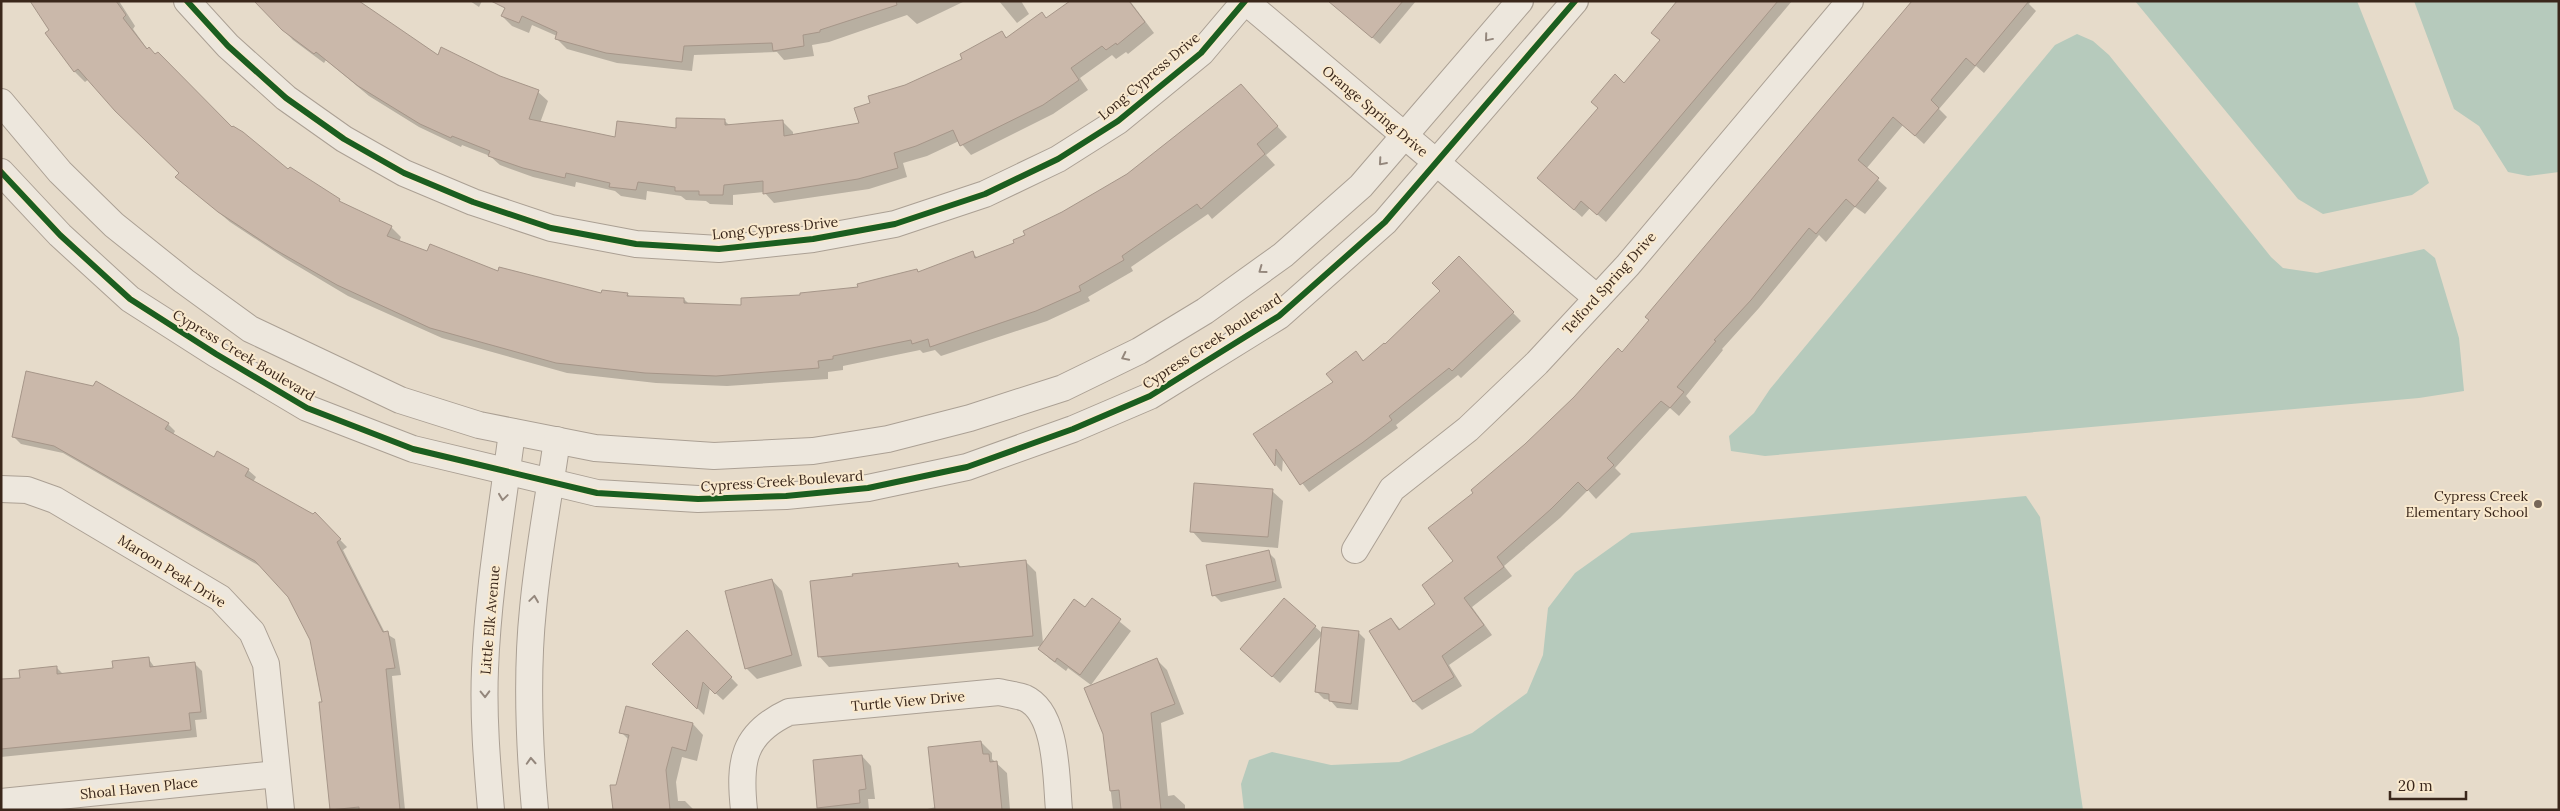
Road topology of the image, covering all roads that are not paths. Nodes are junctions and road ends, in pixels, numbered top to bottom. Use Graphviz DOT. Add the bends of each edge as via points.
graph roads {
  1 [pos="187,1"];
  2 [pos="1245,1"];
  3 [pos="1520,1"];
  4 [pos="1575,1"];
  5 [pos="1850,1"];
  6 [pos="1,102"];
  7 [pos="1405,136"];
  8 [pos="1436,163"];
  9 [pos="1,172"];
  10 [pos="1597,298"];
  11 [pos="512,432"];
  12 [pos="557,440"];
  13 [pos="507,471"];
  14 [pos="551,482"];
  15 [pos="1,489"];
  16 [pos="1356,550"];
  17 [pos="277,774"];
  18 [pos="1,802"];
  19 [pos="281,810"];
  20 [pos="491,810"];
  21 [pos="535,810"];
  22 [pos="744,810"];
  23 [pos="1059,810"];
  1 -- 2 [label="street, Long Cypress Drive" via="228,46 286,98 344,139 404,174 551,228 636,244 719,249 813,239 895,224 985,194 1058,159 1118,121 1201,53"];
  2 -- 7 [label="street, Orange Spring Drive"];
  3 -- 7 [label="street, Cypress Creek Boulevard, one-way"];
  4 -- 8 [label="street, Cypress Creek Boulevard"];
  5 -- 10 [label="street, Telford Spring Drive"];
  6 -- 11 [label="street, Cypress Creek Boulevard" via="60,172 114,224 250,329 400,400"];
  7 -- 8 [label="street, Orange Spring Drive"];
  7 -- 12 [label="street, Cypress Creek Boulevard, one-way" via="1361,186 1283,255 1189,321 1063,388 970,418 888,439 813,451 714,456 595,448"];
  8 -- 10 [label="street, Orange Spring Drive"];
  8 -- 14 [label="street, Cypress Creek Boulevard" via="1385,222 1279,316 1150,396 976,464 868,488 786,496 698,499 597,492"];
  9 -- 13 [label="street, Cypress Creek Boulevard" via="60,236 130,299 307,408 413,449"];
  10 -- 16 [label="street, Telford Spring Drive" via="1537,363 1468,430 1392,488"];
  11 -- 12 [label="street, Cypress Creek Boulevard"];
  11 -- 13 [label="street, Little Elk Avenue"];
  12 -- 14 [label="street"];
  13 -- 14 [label="street, Cypress Creek Boulevard"];
  13 -- 20 [label="street, Little Elk Avenue, one-way" via="490,596 485,671 486,756"];
  21 -- 14 [label="street, one-way" via="528,684 532,609"];
  15 -- 17 [label="street, Maroon Peak Drive" via="27,490 55,500 220,598 241,618 252,632 266,664"];
  17 -- 18 [label="street, Shoal Haven Place"];
  17 -- 19 [label="street, Maroon Peak Drive"];
  22 -- 23 [label="street, Turtle View Drive" via="741,782 745,754 755,735 769,721 789,712 999,692 1026,699 1040,712 1050,730"];
}
